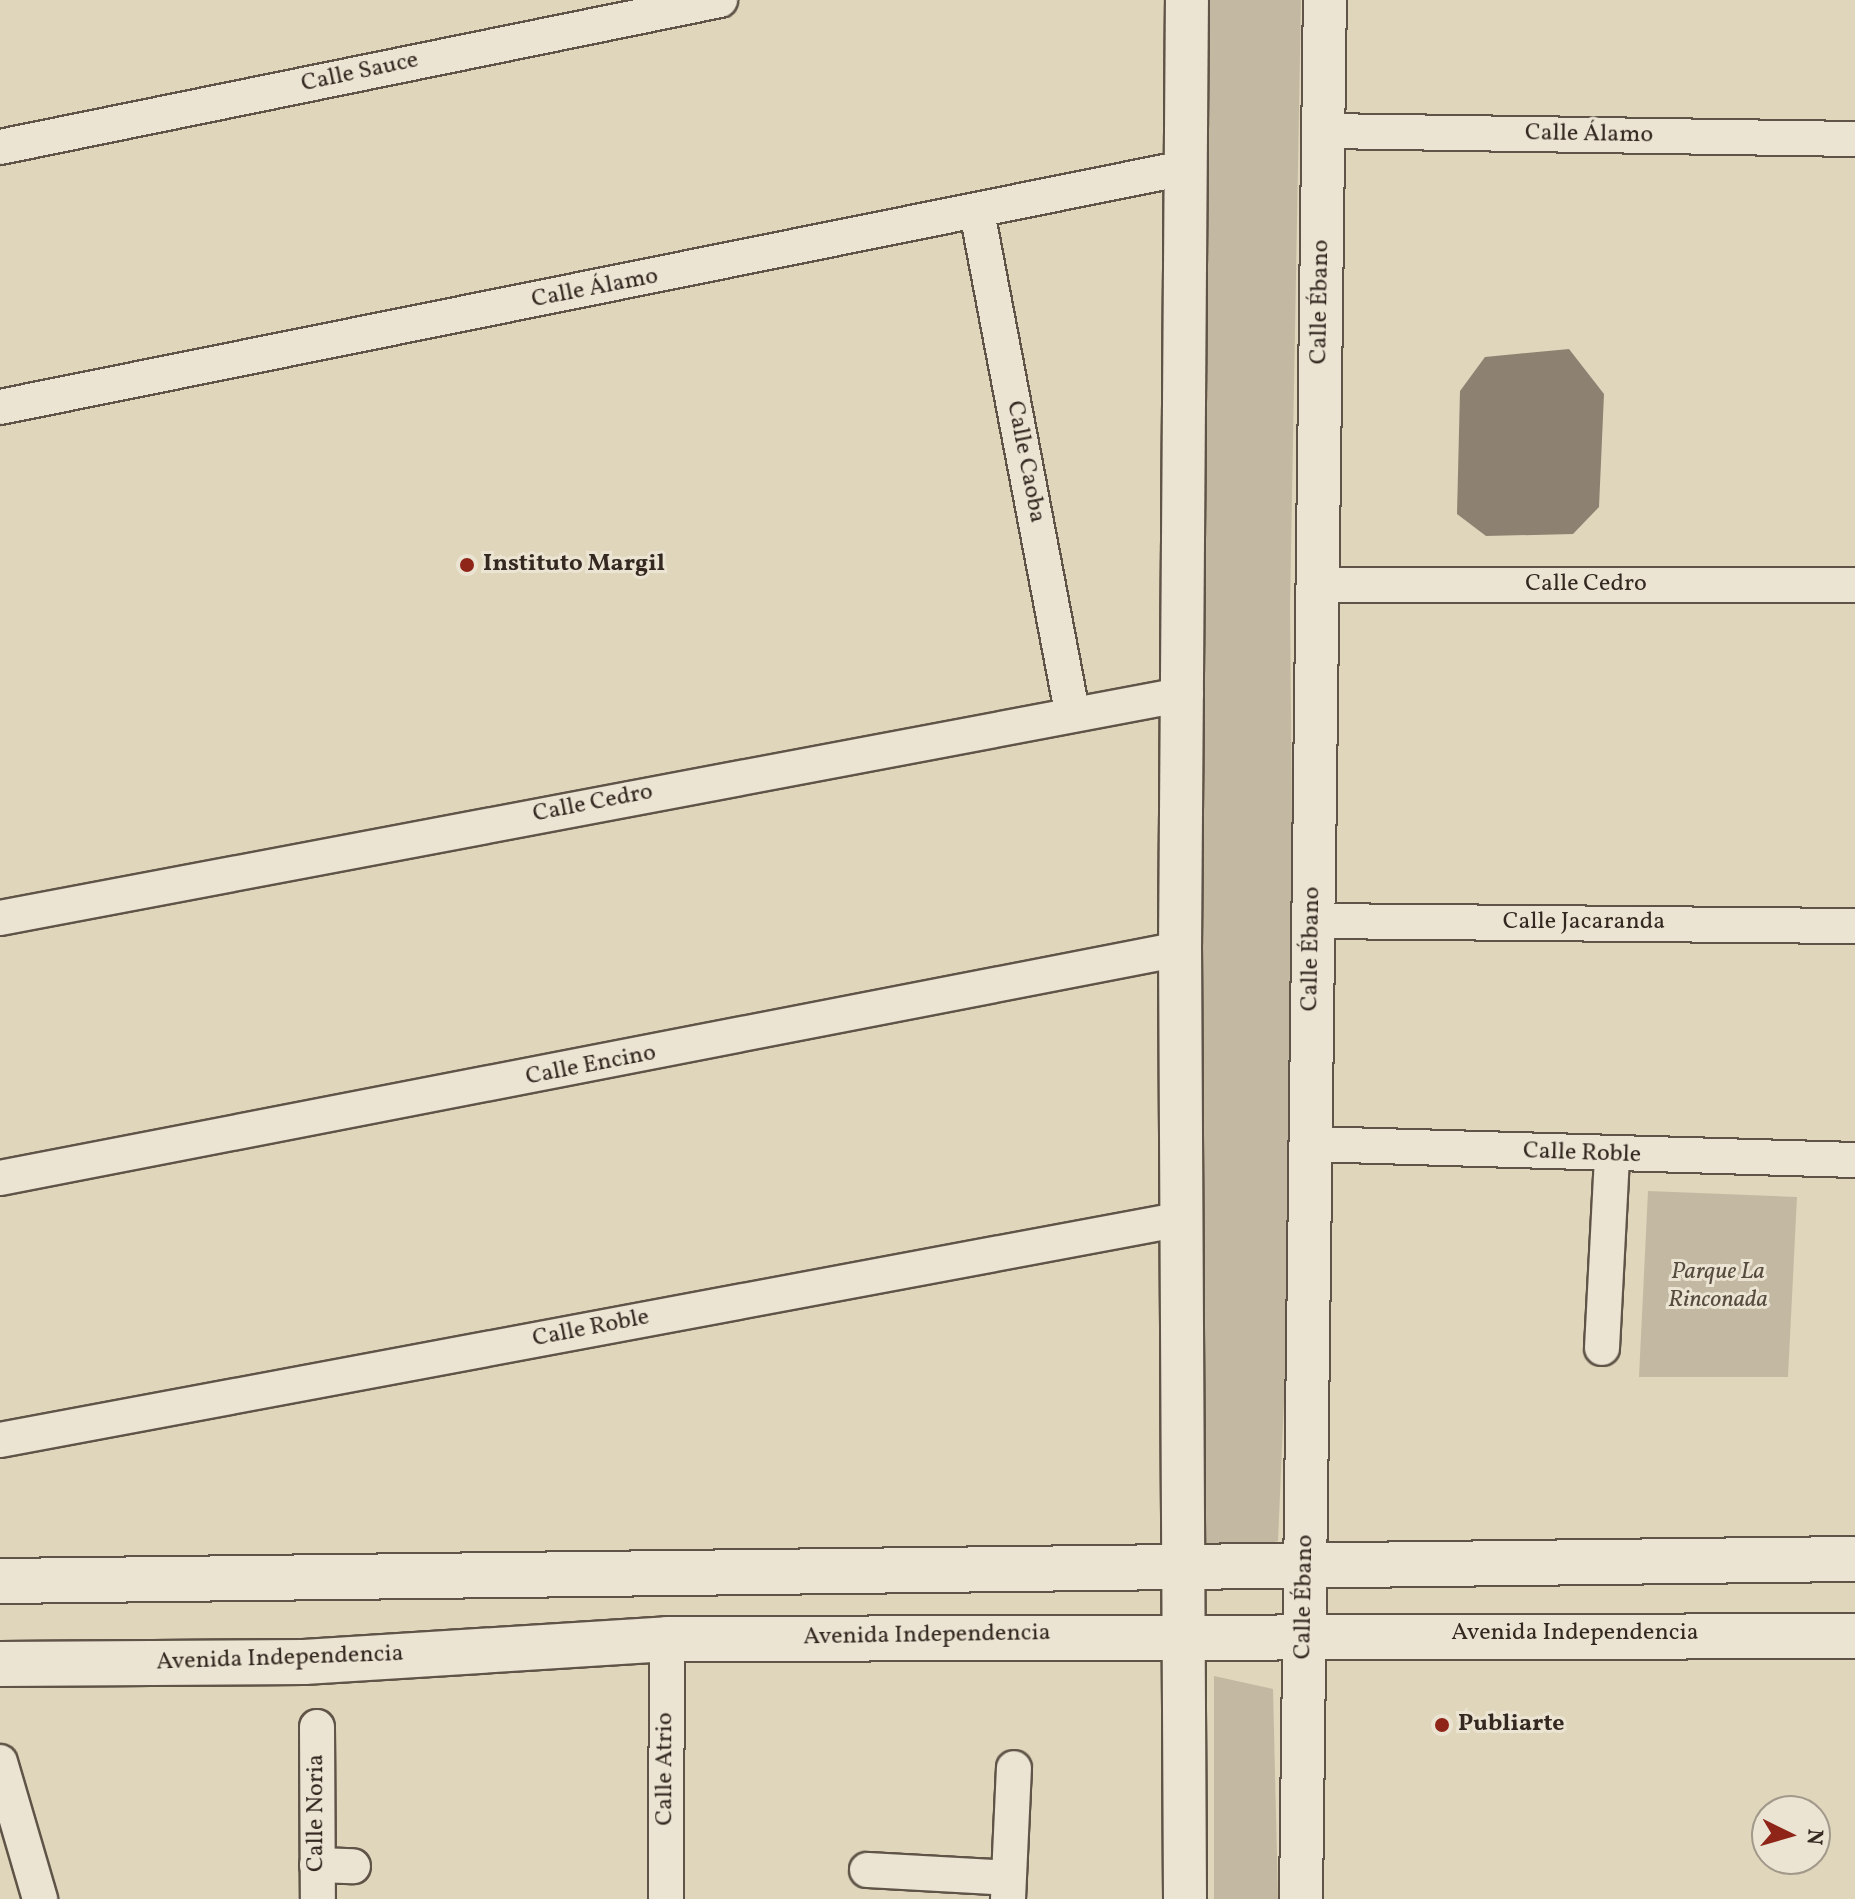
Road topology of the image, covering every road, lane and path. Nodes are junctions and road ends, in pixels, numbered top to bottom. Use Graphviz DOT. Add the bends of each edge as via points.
graph roads {
  1 [pos="720,0"];
  2 [pos="1187,0"];
  3 [pos="1325,0"];
  4 [pos="1324,131"];
  5 [pos="1855,139"];
  6 [pos="0,147"];
  7 [pos="1189,167"];
  8 [pos="977,212"];
  9 [pos="0,407"];
  10 [pos="1317,585"];
  11 [pos="1855,585"];
  12 [pos="1186,694"];
  13 [pos="1072,712"];
  14 [pos="0,918"];
  15 [pos="1313,921"];
  16 [pos="1855,926"];
  17 [pos="1180,949"];
  18 [pos="1310,1144"];
  19 [pos="1612,1155"];
  20 [pos="1855,1160"];
  21 [pos="0,1178"];
  22 [pos="1182,1219"];
  23 [pos="1602,1348"];
  24 [pos="0,1440"];
  25 [pos="1855,1559"];
  26 [pos="1306,1563"];
  27 [pos="1182,1568"];
  28 [pos="0,1581"];
  29 [pos="1304,1632"];
  30 [pos="1184,1634"];
  31 [pos="1855,1636"];
  32 [pos="667,1639"];
  33 [pos="0,1664"];
  34 [pos="317,1727"];
  35 [pos="0,1762"];
  36 [pos="1014,1768"];
  37 [pos="317,1865"];
  38 [pos="353,1866"];
  39 [pos="867,1870"];
  40 [pos="1008,1888"];
  41 [pos="40,1899"];
  42 [pos="318,1899"];
  43 [pos="666,1899"];
  44 [pos="1185,1899"];
  45 [pos="1301,1899"];
  1 -- 6 [label="street, Calle Sauce"];
  2 -- 7 [label="street"];
  3 -- 4 [label="street, Calle Ébano"];
  4 -- 5 [label="street, Calle Álamo"];
  4 -- 10 [label="street, Calle Ébano"];
  7 -- 8 [label="street, Calle Álamo"];
  7 -- 12 [label="street"];
  8 -- 9 [label="street, Calle Álamo"];
  8 -- 13 [label="street, Calle Caoba"];
  10 -- 11 [label="street, Calle Cedro"];
  10 -- 15 [label="street, Calle Ébano"];
  12 -- 13 [label="street, Calle Cedro"];
  12 -- 17 [label="street"];
  13 -- 14 [label="street, Calle Cedro"];
  15 -- 16 [label="street, Calle Jacaranda"];
  15 -- 18 [label="street, Calle Ébano"];
  17 -- 21 [label="street, Calle Encino"];
  17 -- 22 [label="street"];
  18 -- 19 [label="street, Calle Roble"];
  18 -- 26 [label="street, Calle Ébano"];
  19 -- 20 [label="street, Calle Roble"];
  19 -- 23 [label="street"];
  22 -- 24 [label="street, Calle Roble"];
  22 -- 27 [label="street"];
  25 -- 26 [label="main road"];
  26 -- 27 [label="main road"];
  26 -- 29 [label="street, Calle Ébano"];
  27 -- 28 [label="main road"];
  27 -- 30 [label="street"];
  29 -- 30 [label="main road, Avenida Independencia"];
  29 -- 31 [label="main road, Avenida Independencia"];
  29 -- 45 [label="street, Calle Ébano"];
  30 -- 32 [label="main road, Avenida Independencia"];
  30 -- 44 [label="street"];
  32 -- 33 [label="main road, Avenida Independencia" via="304,1662"];
  32 -- 43 [label="street, Calle Atrio"];
  34 -- 37 [label="street, Calle Noria"];
  35 -- 41 [label="street"];
  36 -- 40 [label="street"];
  37 -- 38 [label="street"];
  37 -- 42 [label="street, Calle Noria"];
  39 -- 40 [label="street"];
}
